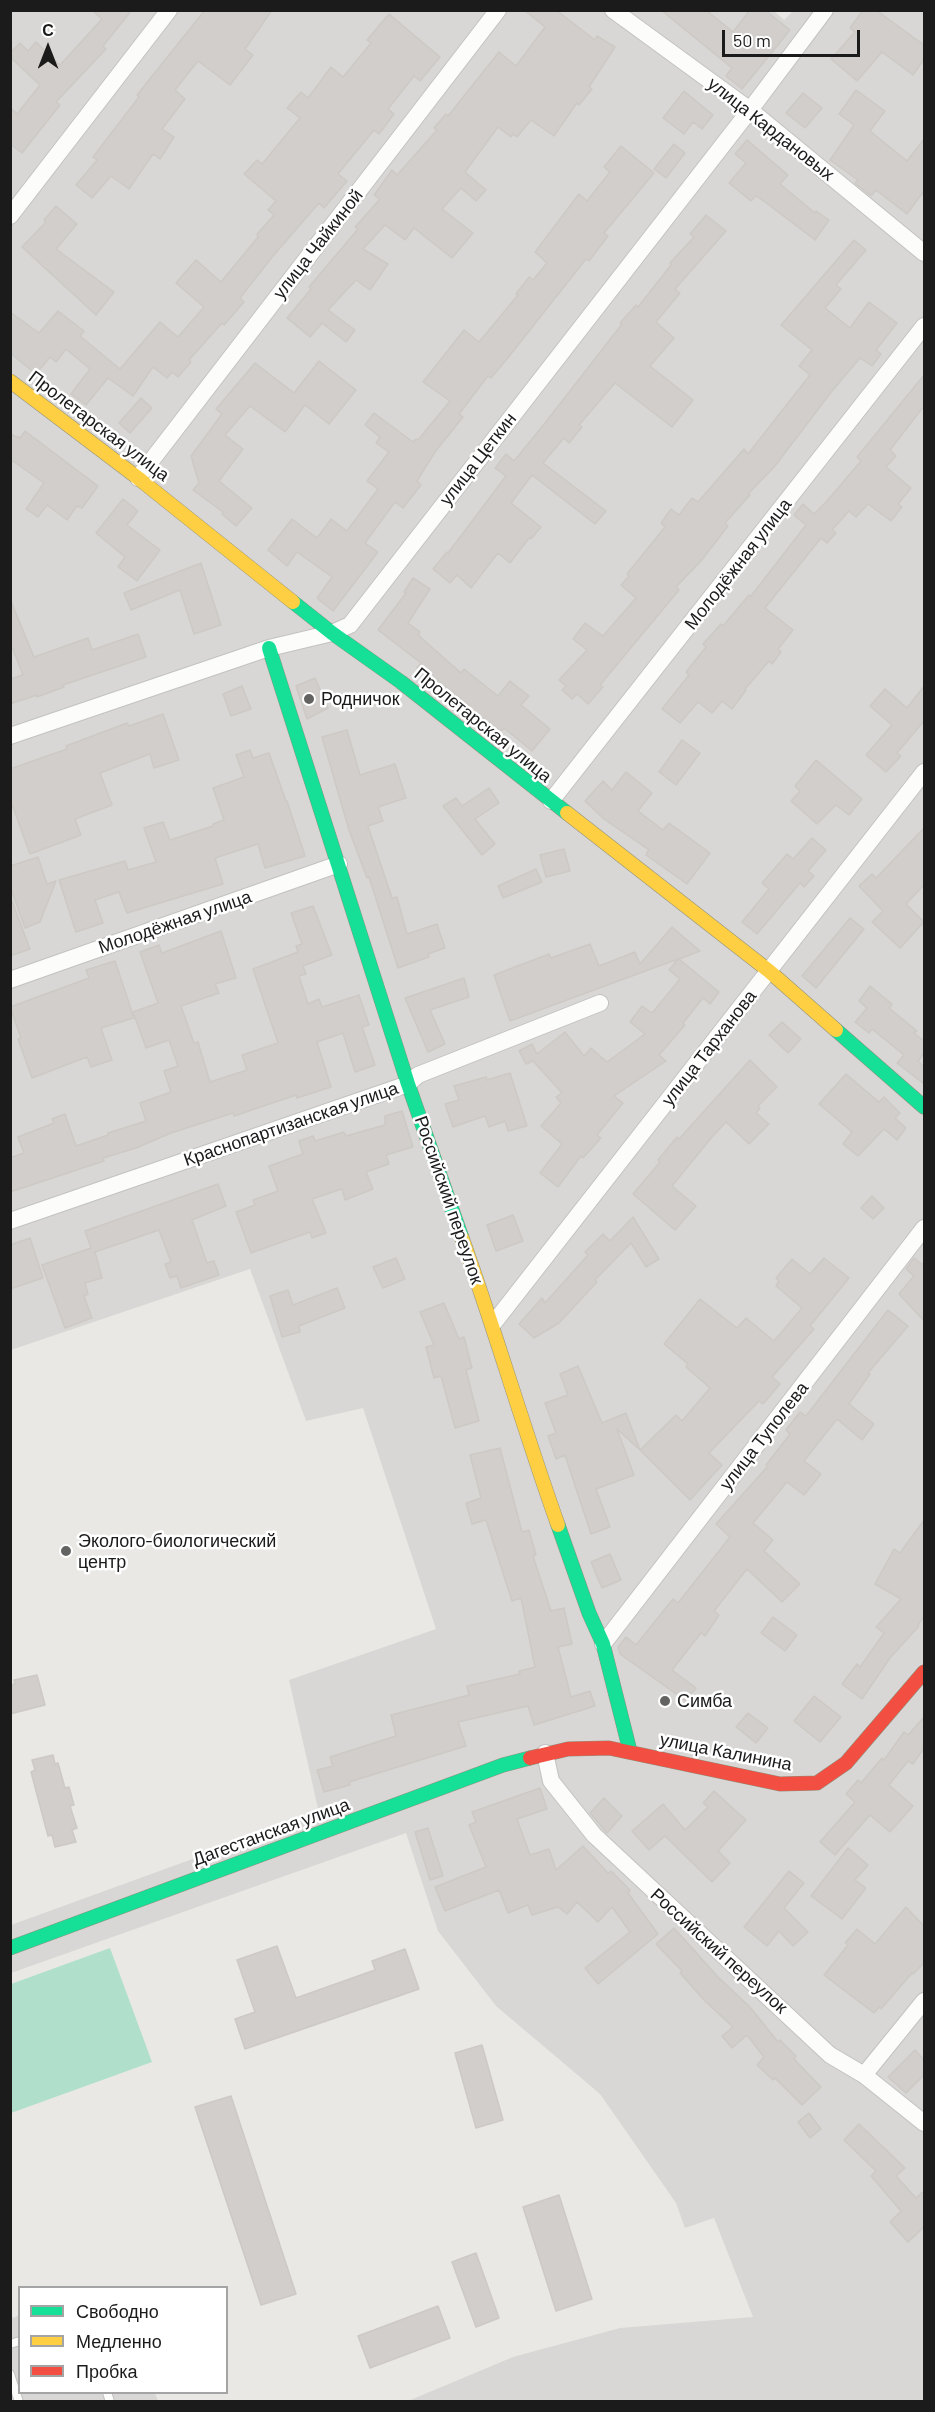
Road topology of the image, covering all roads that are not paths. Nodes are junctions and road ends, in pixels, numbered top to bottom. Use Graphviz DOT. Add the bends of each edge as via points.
graph roads {
  1 [pos="169,10"];
  2 [pos="498,10"];
  3 [pos="613,10"];
  4 [pos="825,10"];
  5 [pos="750,110"];
  6 [pos="10,216"];
  7 [pos="924,253"];
  8 [pos="924,326"];
  9 [pos="10,381"];
  10 [pos="138,478"];
  11 [pos="332,633"];
  12 [pos="269,648"];
  13 [pos="10,736"];
  14 [pos="924,772"];
  15 [pos="551,801"];
  16 [pos="339,864"];
  17 [pos="769,971"];
  18 [pos="10,980"];
  19 [pos="600,1003"];
  20 [pos="408,1084"];
  21 [pos="924,1107"];
  22 [pos="10,1221"];
  23 [pos="924,1228"];
  24 [pos="493,1324"];
  25 [pos="603,1644"];
  26 [pos="924,1672"];
  27 [pos="630,1751"];
  28 [pos="545,1753"];
  29 [pos="10,1948"];
  30 [pos="924,2001"];
  31 [pos="864,2075"];
  32 [pos="924,2123"];
  33 [pos="10,2374"];
  34 [pos="19,2402"];
  1 -- 6 [label="street"];
  2 -- 10 [label="street, улица Чайкиной"];
  3 -- 5 [label="street, улица Кардановых"];
  4 -- 5 [label="street, улица Цеткин"];
  5 -- 7 [label="street, улица Кардановых"];
  5 -- 11 [label="street, улица Цеткин" via="350,625"];
  8 -- 15 [label="street, Молодёжная улица"];
  9 -- 10 [label="street, Пролетарская улица"];
  10 -- 11 [label="street, Пролетарская улица"];
  11 -- 12 [label="street, улица Цеткин"];
  11 -- 15 [label="street, Пролетарская улица" via="401,682"];
  12 -- 13 [label="street, улица Цеткин"];
  12 -- 16 [label="street, Российский переулок"];
  14 -- 17 [label="street, улица Тарханова"];
  15 -- 17 [label="street, Пролетарская улица"];
  16 -- 18 [label="street, Молодёжная улица"];
  16 -- 20 [label="street, Российский переулок"];
  17 -- 21 [label="street, Пролетарская улица"];
  17 -- 24 [label="street, улица Тарханова"];
  19 -- 20 [label="street, Краснопартизанская улица" via="418,1075"];
  20 -- 22 [label="street, Краснопартизанская улица"];
  20 -- 24 [label="street, Российский переулок"];
  23 -- 25 [label="street, улица Туполева"];
  24 -- 25 [label="street, Российский переулок" via="530,1444"];
  25 -- 27 [label="street, Российский переулок"];
  26 -- 27 [label="street, улица Калинина" via="846,1763 817,1783 780,1784"];
  27 -- 28 [label="street, улица Калинина" via="589,1748"];
  28 -- 29 [label="street, Дагестанская улица"];
  28 -- 31 [label="street, Российский переулок" via="551,1781 594,1835 831,2055"];
  30 -- 31 [label="street"];
  31 -- 32 [label="street, Российский переулок"];
  33 -- 34 [label="lane"];
}
